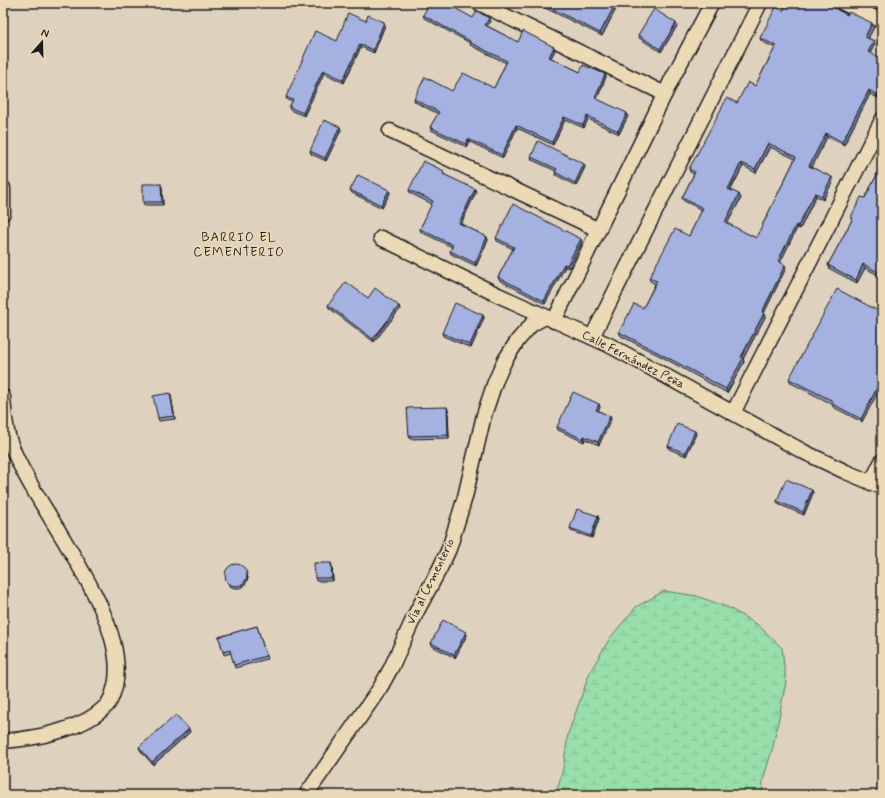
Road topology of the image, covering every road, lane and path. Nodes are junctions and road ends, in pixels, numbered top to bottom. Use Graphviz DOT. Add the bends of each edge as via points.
graph roads {
  1 [pos="479,3"];
  2 [pos="712,3"];
  3 [pos="760,3"];
  4 [pos="843,3"];
  5 [pos="882,21"];
  6 [pos="665,94"];
  7 [pos="882,120"];
  8 [pos="390,131"];
  9 [pos="3,188"];
  10 [pos="3,214"];
  11 [pos="599,230"];
  12 [pos="381,238"];
  13 [pos="550,319"];
  14 [pos="592,337"];
  15 [pos="3,398"];
  16 [pos="733,413"];
  17 [pos="882,461"];
  18 [pos="877,485"];
  19 [pos="3,741"];
  20 [pos="306,795"];
  1 -- 6 [label="street"];
  2 -- 6 [label="street"];
  3 -- 14 [label="street"];
  4 -- 5 [label="street"];
  6 -- 11 [label="street"];
  7 -- 16 [label="street"];
  8 -- 11 [label="street"];
  9 -- 10 [label="street"];
  11 -- 13 [label="street"];
  12 -- 13 [label="street, Calle Fernández Peña"];
  13 -- 14 [label="street, Calle Fernández Peña"];
  13 -- 20 [label="street, Vía al Cementerio" via="532,324 505,360 484,415 465,497 449,549 380,688"];
  14 -- 16 [label="street, Calle Fernández Peña"];
  15 -- 19 [label="street" via="10,442 22,469 87,579 105,618 117,660 117,678 113,695 106,707 92,717 46,735"];
  16 -- 18 [label="street, Calle Fernández Peña" via="804,452"];
  17 -- 18 [label="street"];
}
